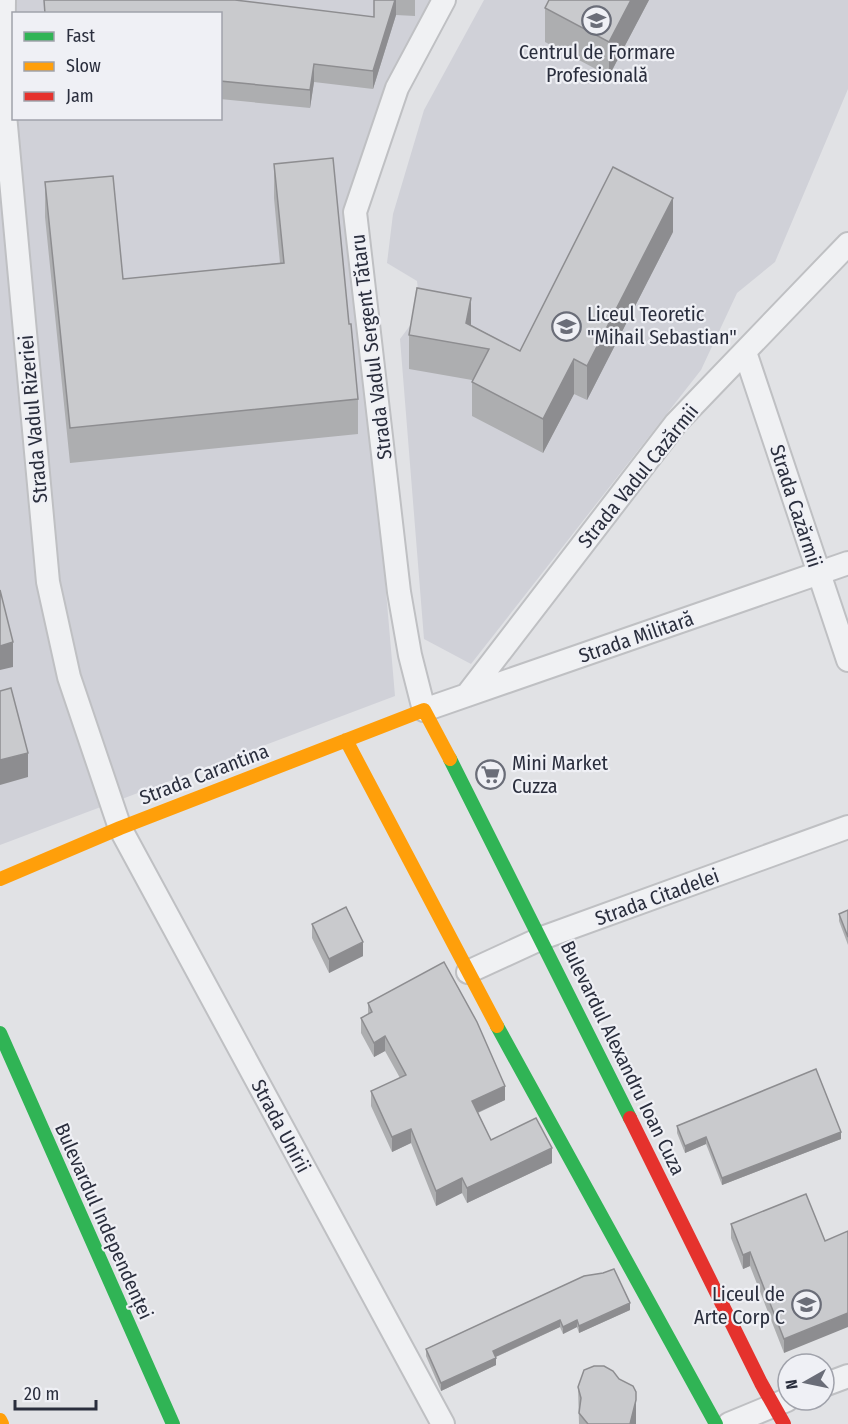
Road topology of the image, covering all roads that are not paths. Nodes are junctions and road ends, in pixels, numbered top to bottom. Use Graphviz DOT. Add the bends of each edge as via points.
graph roads {
  1 [pos="3,0"];
  2 [pos="444,0"];
  3 [pos="848,244"];
  4 [pos="745,352"];
  5 [pos="848,563"];
  6 [pos="818,574"];
  7 [pos="848,660"];
  8 [pos="467,695"];
  9 [pos="424,710"];
  10 [pos="346,740"];
  11 [pos="848,827"];
  12 [pos="120,828"];
  13 [pos="0,879"];
  14 [pos="542,938"];
  15 [pos="468,972"];
  16 [pos="0,1033"];
  17 [pos="776,1398"];
  18 [pos="776,1412"];
  19 [pos="173,1424"];
  20 [pos="443,1424"];
  21 [pos="716,1424"];
  22 [pos="729,1424"];
  1 -- 12 [label="street, Strada Vadul Rizeriei" via="3,93 48,582 69,677"];
  2 -- 9 [label="street, Strada Vadul Sergent Tătaru" via="397,88 355,212 399,592"];
  3 -- 4 [label="street, Strada Vadul Cazărmii"];
  4 -- 6 [label="street, Strada Cazărmii"];
  4 -- 8 [label="street, Strada Vadul Cazărmii" via="676,423"];
  5 -- 6 [label="street, Strada Militară"];
  6 -- 7 [label="street, Strada Cazărmii"];
  6 -- 8 [label="street, Strada Militară"];
  8 -- 9 [label="street, Strada Militară"];
  9 -- 10 [label="main road, Strada Carantina"];
  9 -- 14 [label="main road, Bulevardul Alexandru Ioan Cuza"];
  10 -- 12 [label="main road, Strada Carantina"];
  10 -- 15 [label="main road"];
  11 -- 14 [label="street, Strada Citadelei"];
  12 -- 13 [label="main road, Strada Carantina"];
  12 -- 20 [label="street, Strada Unirii"];
  14 -- 15 [label="street, Strada Citadelei"];
  14 -- 17 [label="main road, Bulevardul Alexandru Ioan Cuza"];
  15 -- 21 [label="main road"];
  16 -- 19 [label="main road, Bulevardul Independenței"];
  18 -- 22 [label="street"];
}
